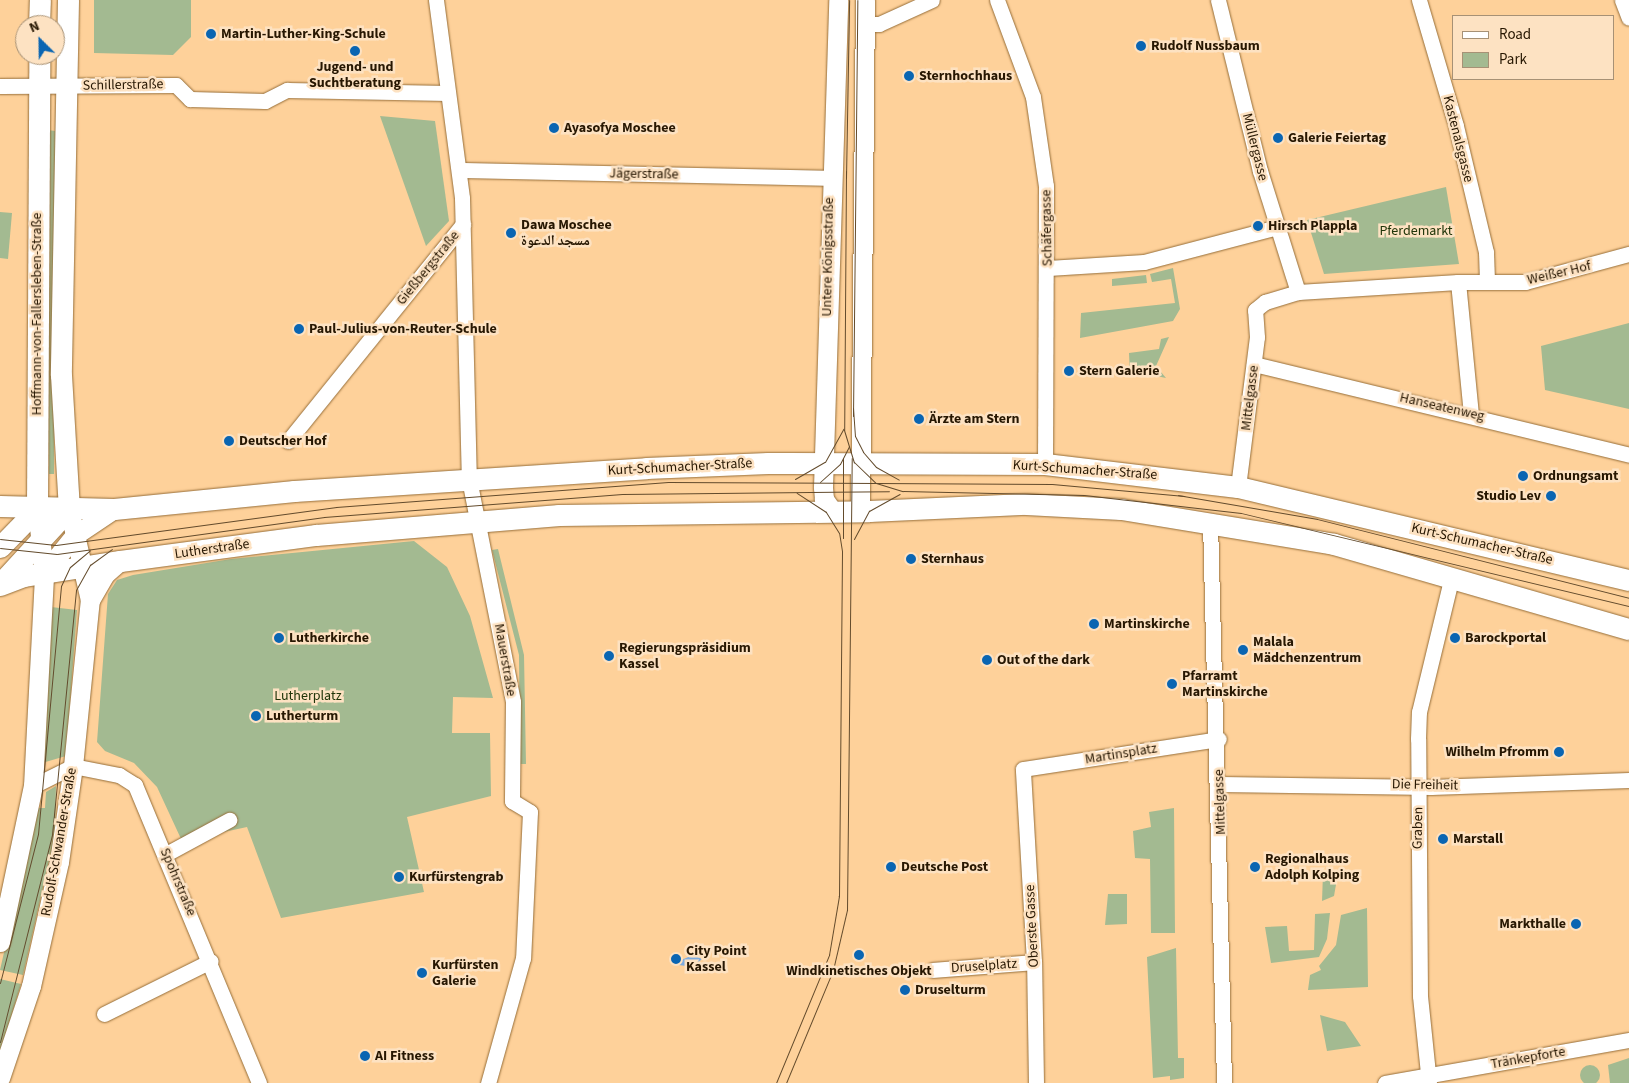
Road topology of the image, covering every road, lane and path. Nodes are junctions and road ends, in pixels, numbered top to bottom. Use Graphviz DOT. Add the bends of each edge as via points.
graph roads {
  1 [pos="40,0"];
  2 [pos="68,0"];
  3 [pos="436,0"];
  4 [pos="838,0"];
  5 [pos="865,0"];
  6 [pos="932,0"];
  7 [pos="997,0"];
  8 [pos="1218,0"];
  9 [pos="1419,0"];
  10 [pos="1622,0"];
  11 [pos="39,15"];
  12 [pos="1629,18"];
  13 [pos="866,24"];
  14 [pos="39,65"];
  15 [pos="0,86"];
  16 [pos="66,86"];
  17 [pos="38,87"];
  18 [pos="448,93"];
  19 [pos="459,170"];
  20 [pos="829,178"];
  21 [pos="463,224"];
  22 [pos="1277,227"];
  23 [pos="1629,254"];
  24 [pos="1048,268"];
  25 [pos="1487,281"];
  26 [pos="1458,282"];
  27 [pos="1298,292"];
  28 [pos="1254,364"];
  29 [pos="1471,414"];
  30 [pos="288,441"];
  31 [pos="1629,454"];
  32 [pos="825,464"];
  33 [pos="863,464"];
  34 [pos="1045,464"];
  35 [pos="469,479"];
  36 [pos="1238,487"];
  37 [pos="0,506"];
  38 [pos="37,508"];
  39 [pos="69,509"];
  40 [pos="114,510"];
  41 [pos="833,512"];
  42 [pos="860,512"];
  43 [pos="1210,521"];
  44 [pos="474,522"];
  45 [pos="76,535"];
  46 [pos="40,543"];
  47 [pos="0,547"];
  48 [pos="120,561"];
  49 [pos="84,567"];
  50 [pos="44,573"];
  51 [pos="1452,576"];
  52 [pos="1629,580"];
  53 [pos="0,585"];
  54 [pos="90,600"];
  55 [pos="1629,629"];
  56 [pos="1219,739"];
  57 [pos="73,766"];
  58 [pos="1023,769"];
  59 [pos="1629,780"];
  60 [pos="1220,784"];
  61 [pos="1418,784"];
  62 [pos="33,786"];
  63 [pos="229,820"];
  64 [pos="166,854"];
  65 [pos="0,942"];
  66 [pos="211,961"];
  67 [pos="1034,962"];
  68 [pos="933,970"];
  69 [pos="104,1014"];
  70 [pos="1629,1040"];
  71 [pos="0,1078"];
  72 [pos="1428,1080"];
  73 [pos="259,1083"];
  74 [pos="488,1083"];
  75 [pos="1036,1083"];
  76 [pos="1224,1083"];
  77 [pos="1385,1083"];
  1 -- 11 [label="main road"];
  2 -- 16 [label="main road, Hoffmann-von-Fallersleben-Straße"];
  3 -- 18 [label="street, Gießbergstraße"];
  4 -- 20 [label="street, Untere Königsstraße"];
  5 -- 13 [label="street"];
  6 -- 13 [label="street" via="879,24"];
  7 -- 24 [label="street, Schäfergasse" via="1038,119 1046,186"];
  8 -- 22 [label="street, Müllergasse"];
  9 -- 25 [label="street, Kastenalsgasse" via="1458,134 1486,252"];
  10 -- 12 [label="street"];
  13 -- 33 [label="street"];
  14 -- 17 [label="main road, Hoffmann-von-Fallersleben-Straße"];
  15 -- 17 [label="street, Schillerstraße"];
  16 -- 17 [label="street, Schillerstraße"];
  16 -- 18 [label="street, Schillerstraße" via="176,85 190,99 256,100 287,90"];
  16 -- 39 [label="main road, Hoffmann-von-Fallersleben-Straße" via="61,375"];
  17 -- 38 [label="main road, Hoffmann-von-Fallersleben-Straße"];
  18 -- 19 [label="street, Gießbergstraße"];
  19 -- 20 [label="street, Jägerstraße"];
  19 -- 21 [label="street, Gießbergstraße"];
  20 -- 32 [label="street, Untere Königsstraße"];
  21 -- 30 [label="street, Gießbergstraße"];
  21 -- 35 [label="street, Mauerstraße"];
  22 -- 24 [label="street" via="1144,262"];
  22 -- 27 [label="street, Müllergasse"];
  23 -- 25 [label="street, Weißer Hof" via="1525,282"];
  24 -- 34 [label="street, Schäfergasse"];
  25 -- 26 [label="street"];
  26 -- 27 [label="street"];
  26 -- 29 [label="street"];
  27 -- 28 [label="street, Mittelgasse" via="1255,310"];
  28 -- 29 [label="street, Hanseatenweg"];
  28 -- 36 [label="street, Mittelgasse"];
  29 -- 31 [label="street, Hanseatenweg"];
  32 -- 33 [label="main road, Kurt-Schumacher-Straße"];
  32 -- 35 [label="main road, Kurt-Schumacher-Straße" via="646,468"];
  32 -- 41 [label="street, Untere Königsstraße" via="824,499"];
  33 -- 34 [label="main road, Kurt-Schumacher-Straße"];
  33 -- 42 [label="street"];
  34 -- 36 [label="main road, Kurt-Schumacher-Straße"];
  35 -- 40 [label="main road" via="294,491"];
  35 -- 44 [label="street, Mauerstraße"];
  36 -- 52 [label="main road, Kurt-Schumacher-Straße"];
  37 -- 38 [label="main road"];
  38 -- 39 [label="main road"];
  38 -- 46 [label="street, Hoffmann-von-Fallersleben-Straße"];
  38 -- 47 [label="main road"];
  39 -- 40 [label="main road"];
  39 -- 45 [label="street, Rudolf-Schwander-Straße"];
  39 -- 46 [label="main road"];
  40 -- 45 [label="street"];
  41 -- 42 [label="main road"];
  41 -- 44 [label="main road" via="624,511"];
  42 -- 43 [label="main road" via="1026,504 1121,509"];
  43 -- 51 [label="main road" via="1334,544"];
  43 -- 56 [label="street, Mittelgasse"];
  44 -- 48 [label="main road, Lutherstraße" via="316,535"];
  44 -- 74 [label="street, Mauerstraße" via="504,644 513,702 512,801 530,812 523,958"];
  45 -- 49 [label="street, Rudolf-Schwander-Straße"];
  45 -- 50 [label="street"];
  46 -- 50 [label="street, Hoffmann-von-Fallersleben-Straße"];
  46 -- 53 [label="main road"];
  48 -- 49 [label="main road, Lutherstraße"];
  48 -- 54 [label="street"];
  49 -- 50 [label="main road, Lutherstraße"];
  49 -- 54 [label="street, Rudolf-Schwander-Straße"];
  50 -- 53 [label="main road, Lutherstraße"];
  50 -- 62 [label="street"];
  51 -- 55 [label="main road"];
  51 -- 61 [label="street, Graben" via="1419,712"];
  54 -- 57 [label="street, Rudolf-Schwander-Straße"];
  56 -- 58 [label="street, Martinsplatz"];
  56 -- 60 [label="street, Mittelgasse"];
  57 -- 62 [label="street"];
  57 -- 64 [label="street, Spohrstraße" via="120,775 135,785"];
  57 -- 71 [label="street, Rudolf-Schwander-Straße" via="59,862 31,986"];
  58 -- 67 [label="street, Oberste Gasse"];
  59 -- 61 [label="street, Die Freiheit" via="1431,787"];
  60 -- 61 [label="street, Die Freiheit"];
  60 -- 76 [label="street, Mittelgasse"];
  61 -- 72 [label="street, Graben" via="1420,996"];
  62 -- 65 [label="street"];
  63 -- 64 [label="street"];
  64 -- 66 [label="street, Spohrstraße"];
  66 -- 69 [label="street"];
  66 -- 73 [label="street, Spohrstraße"];
  67 -- 68 [label="street, Druselplatz"];
  67 -- 75 [label="street, Oberste Gasse"];
  70 -- 72 [label="street, Tränkepforte"];
  72 -- 77 [label="street, Tränkepforte"];
}
